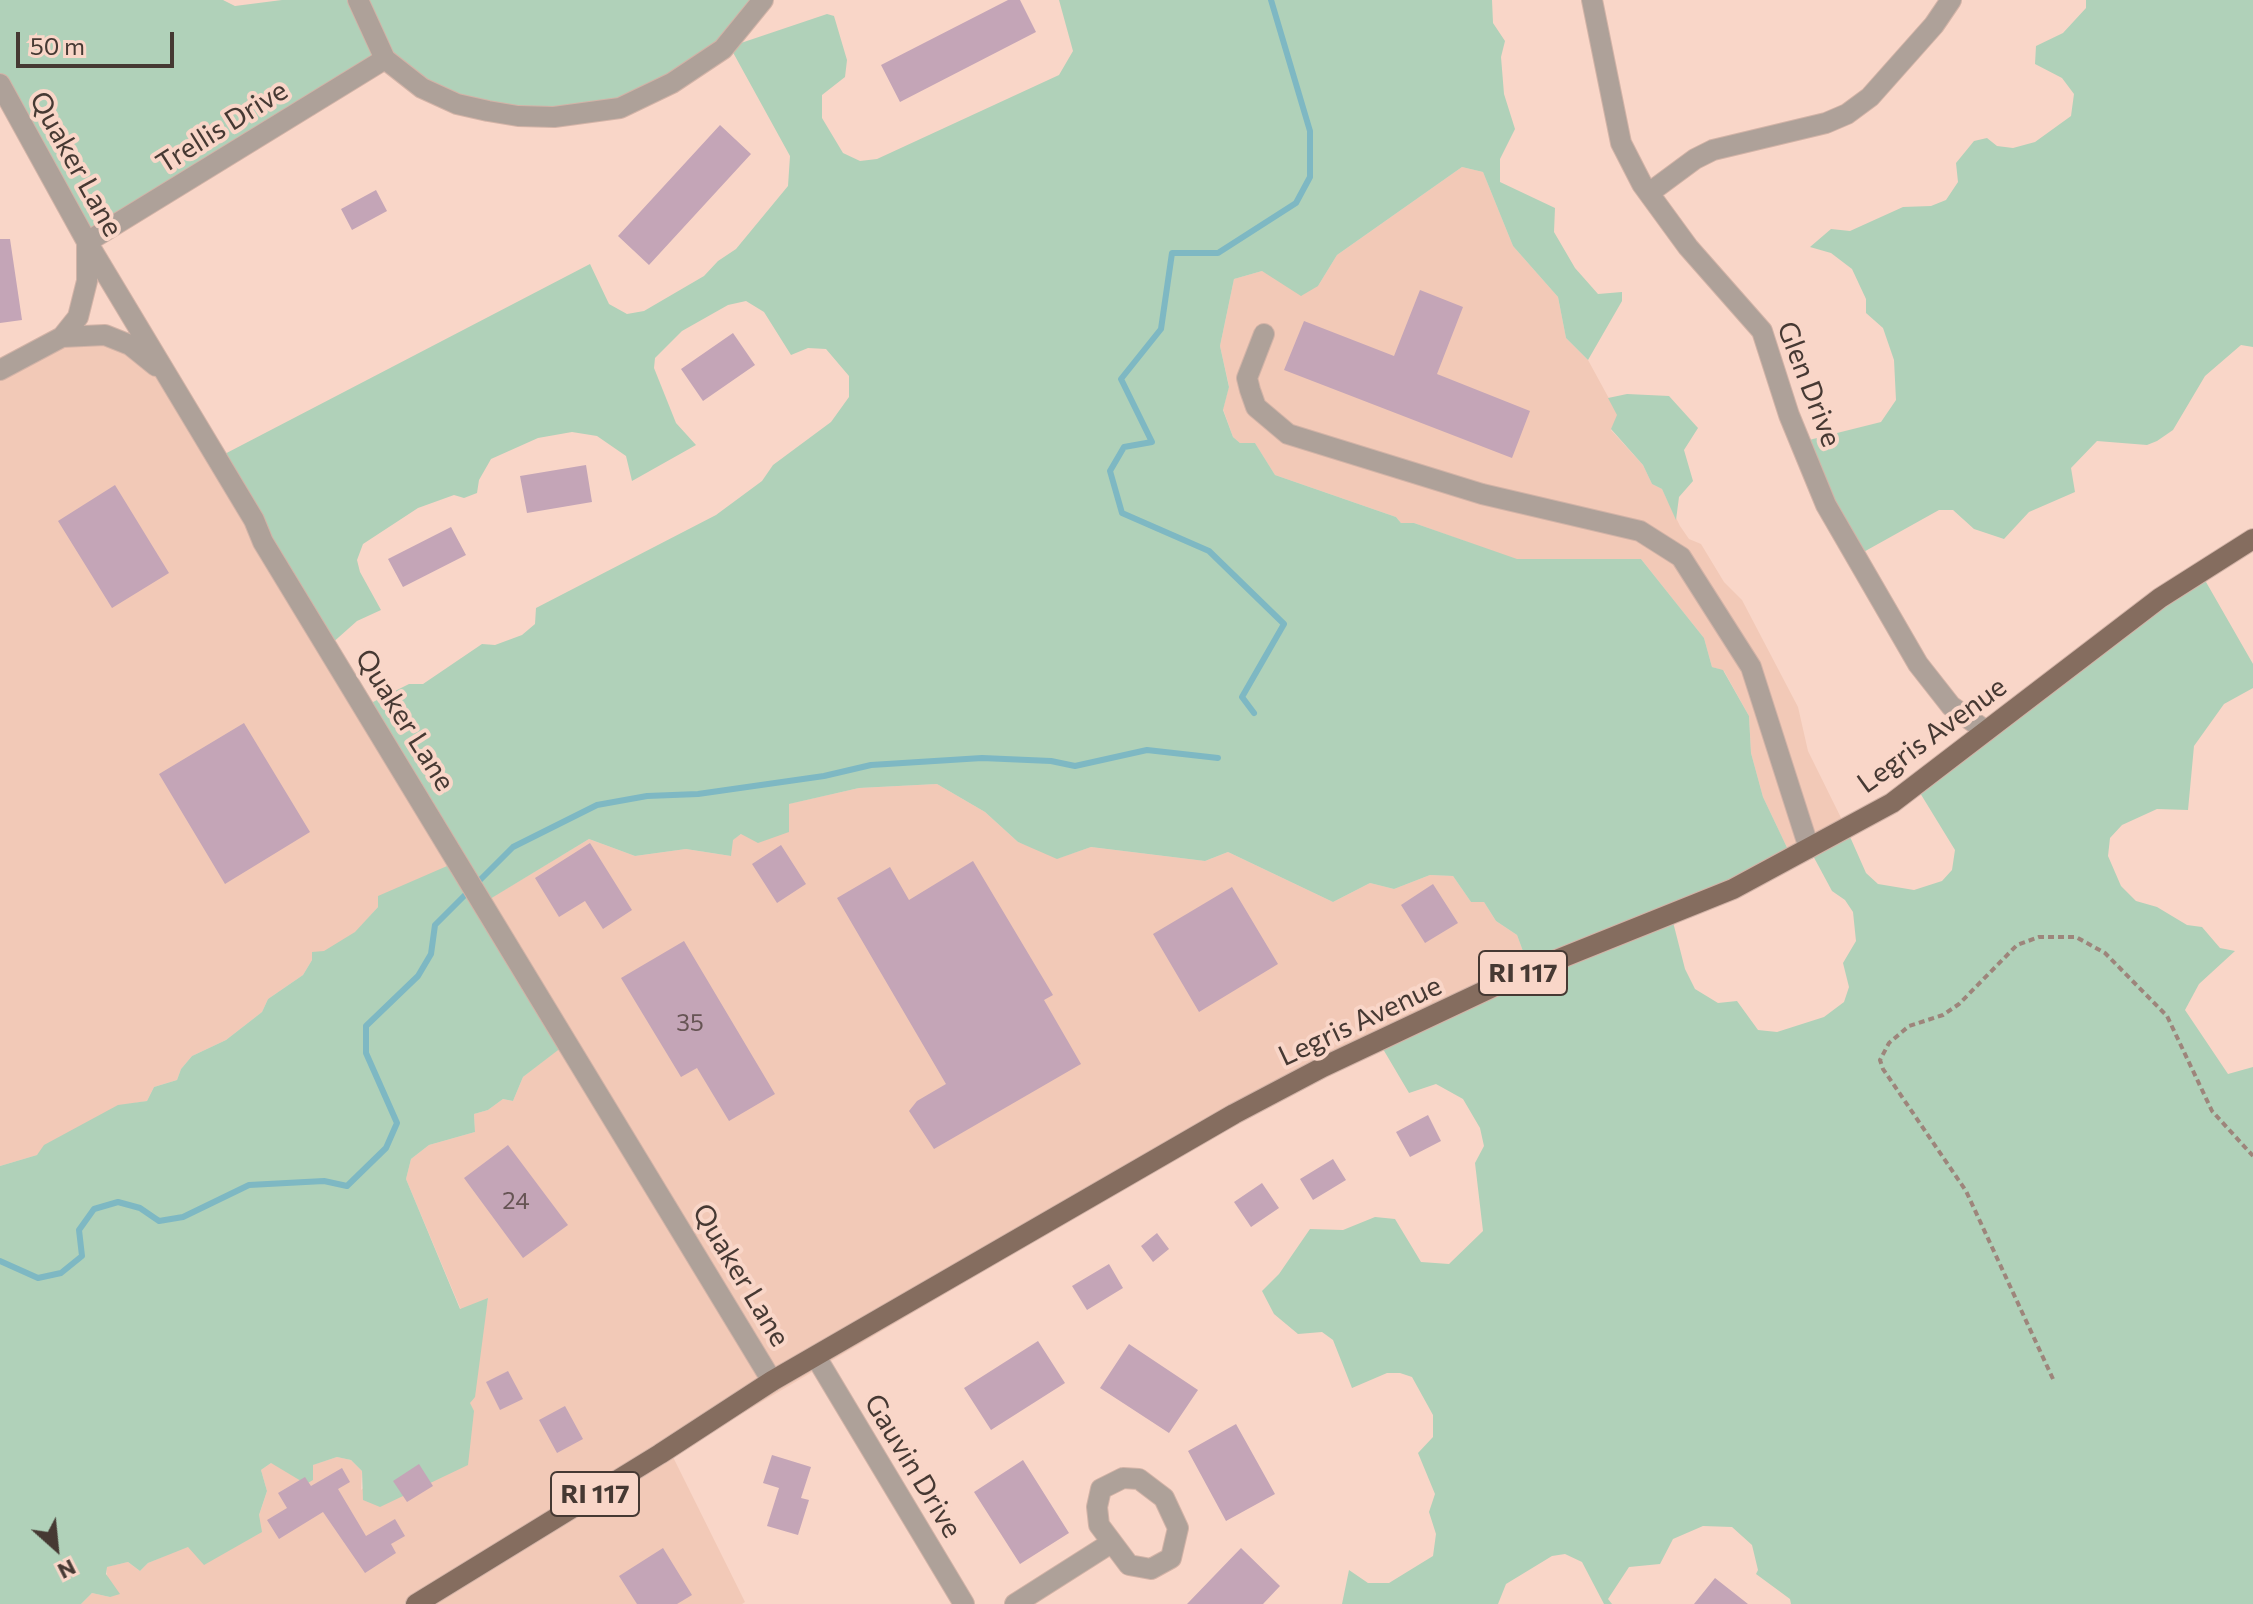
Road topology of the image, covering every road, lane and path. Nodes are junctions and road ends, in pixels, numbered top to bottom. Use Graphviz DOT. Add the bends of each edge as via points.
graph roads {
  1 [pos="358,0"];
  2 [pos="763,0"];
  3 [pos="1592,0"];
  4 [pos="1951,0"];
  5 [pos="385,59"];
  6 [pos="0,84"];
  7 [pos="1649,193"];
  8 [pos="87,242"];
  9 [pos="1264,334"];
  10 [pos="62,337"];
  11 [pos="0,370"];
  12 [pos="173,383"];
  13 [pos="2253,539"];
  14 [pos="1986,731"];
  15 [pos="1809,848"];
  16 [pos="2253,1156"];
  17 [pos="816,1357"];
  18 [pos="2053,1379"];
  19 [pos="772,1381"];
  20 [pos="1111,1543"];
  21 [pos="416,1604"];
  22 [pos="964,1604"];
  23 [pos="1015,1604"];
  1 -- 5 [label="street"];
  2 -- 5 [label="street" via="723,49 672,83 620,108 583,115 518,116 457,104 422,88"];
  3 -- 7 [label="street, Glen Drive" via="1621,143"];
  4 -- 7 [label="street" via="1870,97 1847,114 1713,150"];
  5 -- 8 [label="street, Trellis Drive"];
  6 -- 8 [label="street, Quaker Lane"];
  7 -- 14 [label="street, Glen Drive" via="1688,247 1762,331 1826,505 1918,664 1951,706"];
  8 -- 10 [label="street" via="85,303"];
  8 -- 12 [label="street, Quaker Lane"];
  9 -- 15 [label="street" via="1247,378 1256,407 1288,434 1482,494 1640,531 1681,557 1751,667"];
  10 -- 11 [label="street"];
  10 -- 12 [label="street" via="105,335 122,340"];
  12 -- 19 [label="street, Quaker Lane" via="263,542"];
  13 -- 14 [label="main road, Legris Avenue / RI 117" via="2160,598"];
  14 -- 15 [label="main road, Legris Avenue / RI 117" via="1892,803"];
  15 -- 17 [label="main road, Legris Avenue / RI 117" via="1733,889 1514,977 1323,1067"];
  16 -- 18 [label="path" via="2212,1111 2174,1026 2160,1007 2105,953 2076,937 2039,937 2017,945 1959,1004 1909,1026 1889,1043 1880,1060 1883,1069 1966,1191"];
  17 -- 19 [label="main road, Legris Avenue / RI 117"];
  17 -- 22 [label="street, Gauvin Drive"];
  19 -- 21 [label="main road, RI 117"];
  20 -- 20 [label="street" via="1140,1570 1171,1558 1178,1528 1173,1515 1164,1498 1139,1479 1123,1478 1101,1489 1099,1525"];
  20 -- 23 [label="street"];
}
